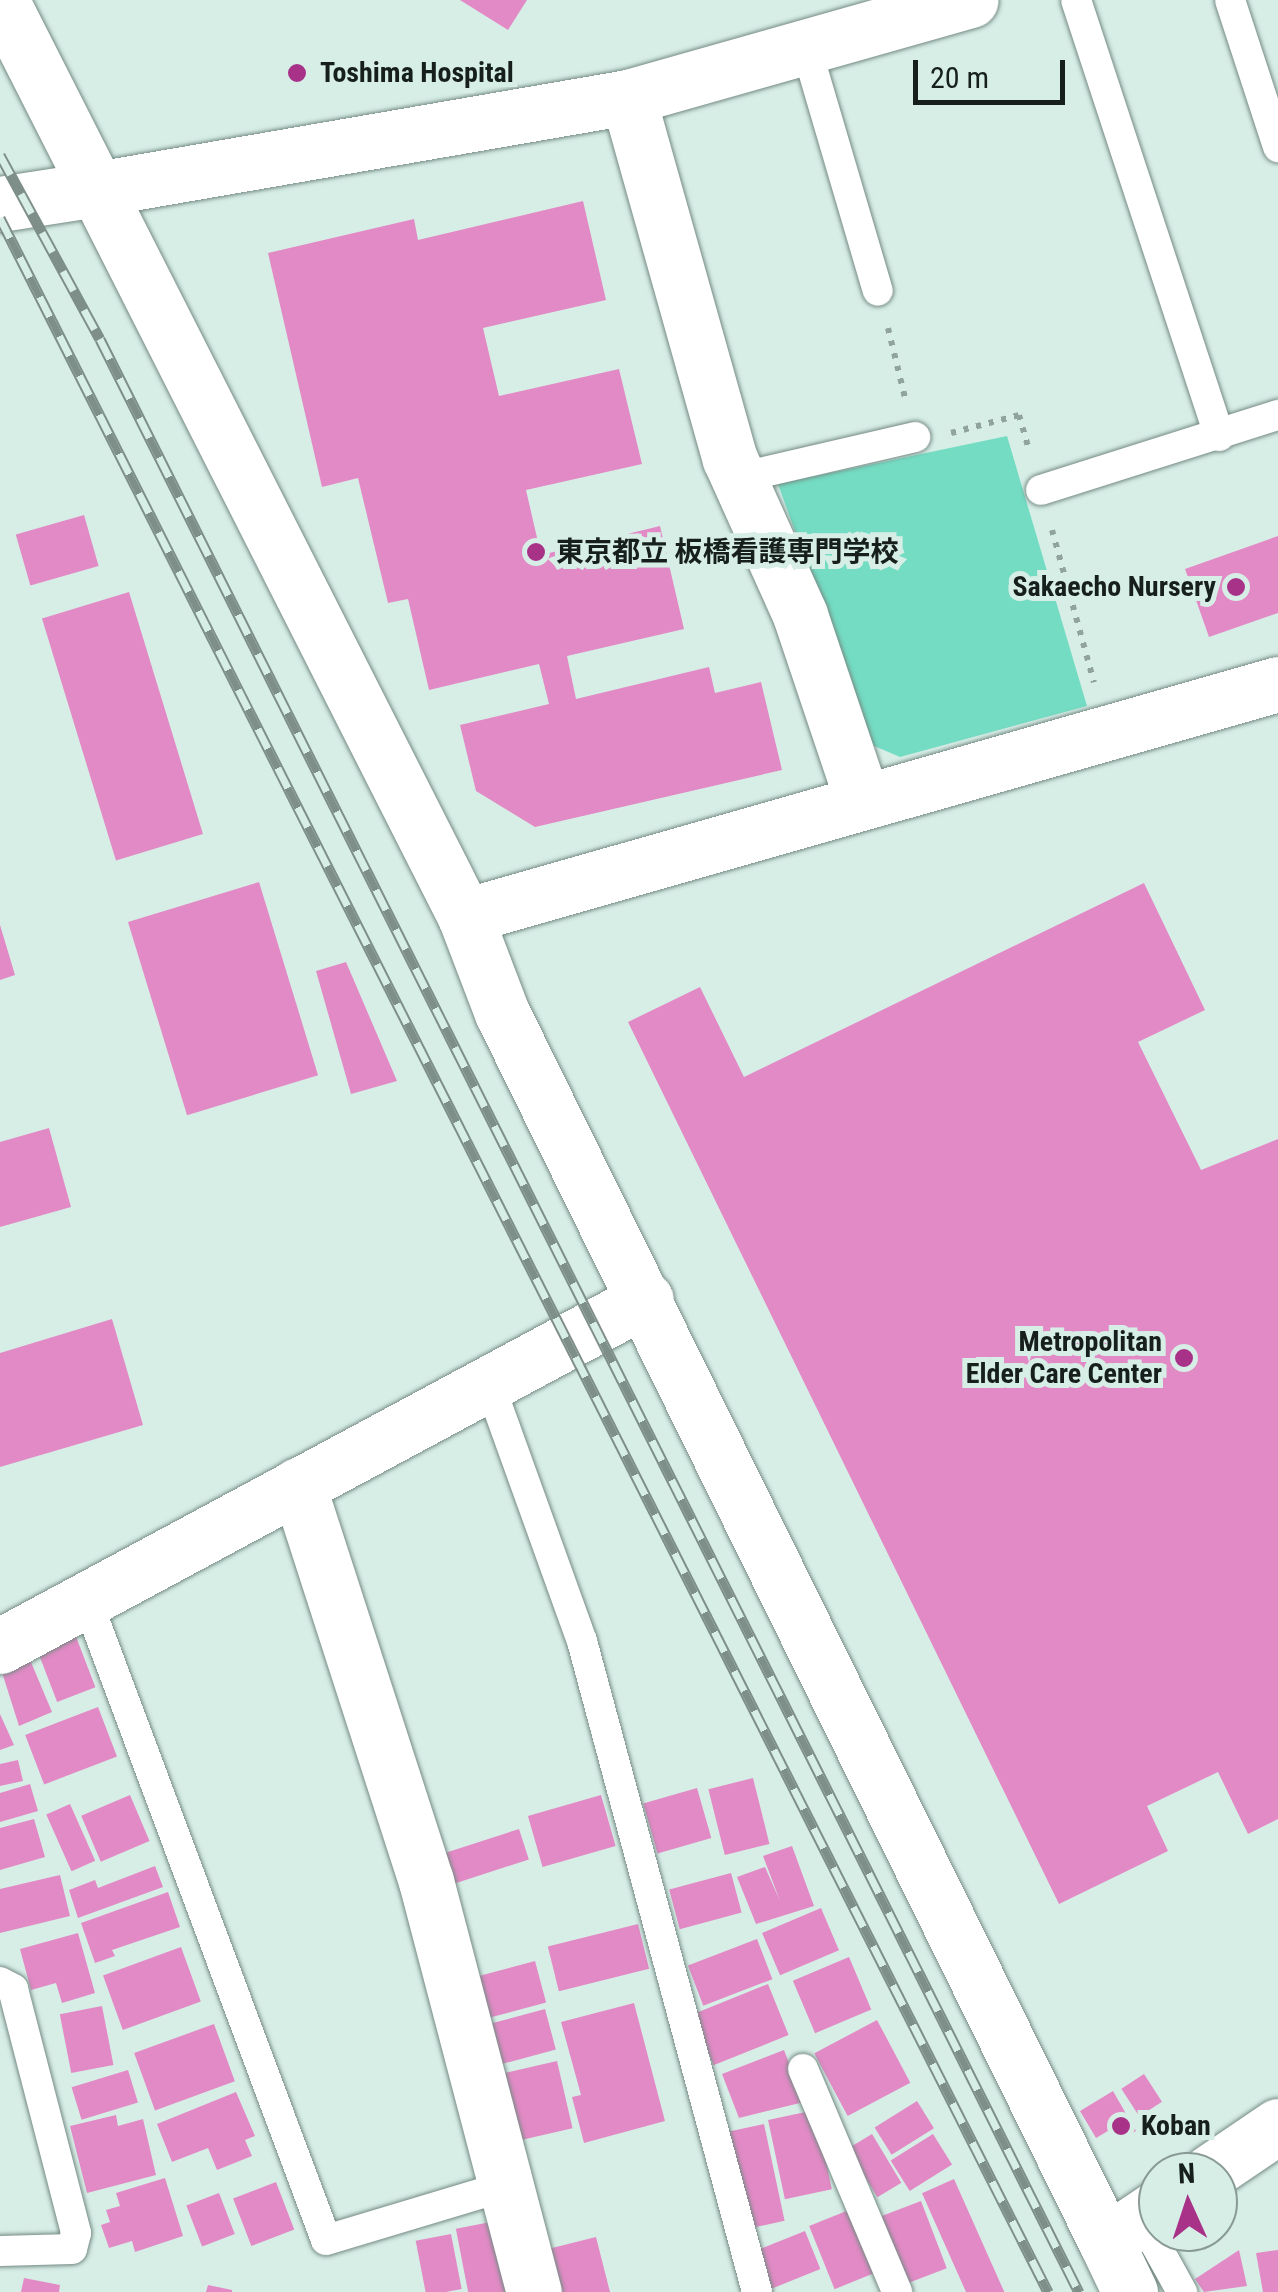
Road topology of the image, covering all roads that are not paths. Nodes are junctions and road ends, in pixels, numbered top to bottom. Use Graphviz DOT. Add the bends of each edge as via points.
graph roads {
  1 [pos="1,0"];
  2 [pos="972,0"];
  3 [pos="1076,0"];
  4 [pos="1230,0"];
  5 [pos="806,47"];
  6 [pos="628,97"];
  7 [pos="1278,147"];
  8 [pos="97,189"];
  9 [pos="0,204"];
  10 [pos="878,290"];
  11 [pos="1278,415"];
  12 [pos="1218,436"];
  13 [pos="916,437"];
  14 [pos="738,478"];
  15 [pos="1040,490"];
  16 [pos="1278,684"];
  17 [pos="863,802"];
  18 [pos="465,916"];
  19 [pos="646,1299"];
  20 [pos="489,1383"];
  21 [pos="298,1485"];
  22 [pos="86,1598"];
  23 [pos="0,1646"];
  24 [pos="0,1982"];
  25 [pos="803,2069"];
  26 [pos="1278,2126"];
  27 [pos="1238,2153"];
  28 [pos="506,2186"];
  29 [pos="1135,2222"];
  30 [pos="0,2250"];
  31 [pos="534,2292"];
  32 [pos="757,2292"];
  33 [pos="897,2292"];
  34 [pos="1130,2292"];
  35 [pos="1182,2292"];
  1 -- 8 [label="street"];
  2 -- 5 [label="street"];
  3 -- 12 [label="lane"];
  4 -- 7 [label="lane"];
  5 -- 6 [label="street"];
  5 -- 10 [label="lane"];
  6 -- 8 [label="street"];
  6 -- 14 [label="street"];
  8 -- 9 [label="street"];
  8 -- 18 [label="street"];
  11 -- 12 [label="lane"];
  12 -- 15 [label="lane"];
  13 -- 14 [label="lane"];
  14 -- 17 [label="street" via="800,615"];
  16 -- 17 [label="street"];
  17 -- 18 [label="street"];
  18 -- 19 [label="street" via="502,1013"];
  19 -- 20 [label="street"];
  19 -- 29 [label="street"];
  20 -- 21 [label="street"];
  20 -- 32 [label="lane" via="582,1641"];
  21 -- 22 [label="street"];
  21 -- 28 [label="street" via="426,1881"];
  22 -- 23 [label="street"];
  22 -- 28 [label="lane" via="326,2240"];
  24 -- 30 [label="lane" via="13,1990 76,2232 72,2249"];
  25 -- 33 [label="lane"];
  26 -- 27 [label="street"];
  28 -- 31 [label="street"];
  29 -- 34 [label="street"];
  29 -- 35 [label="lane"];
}
